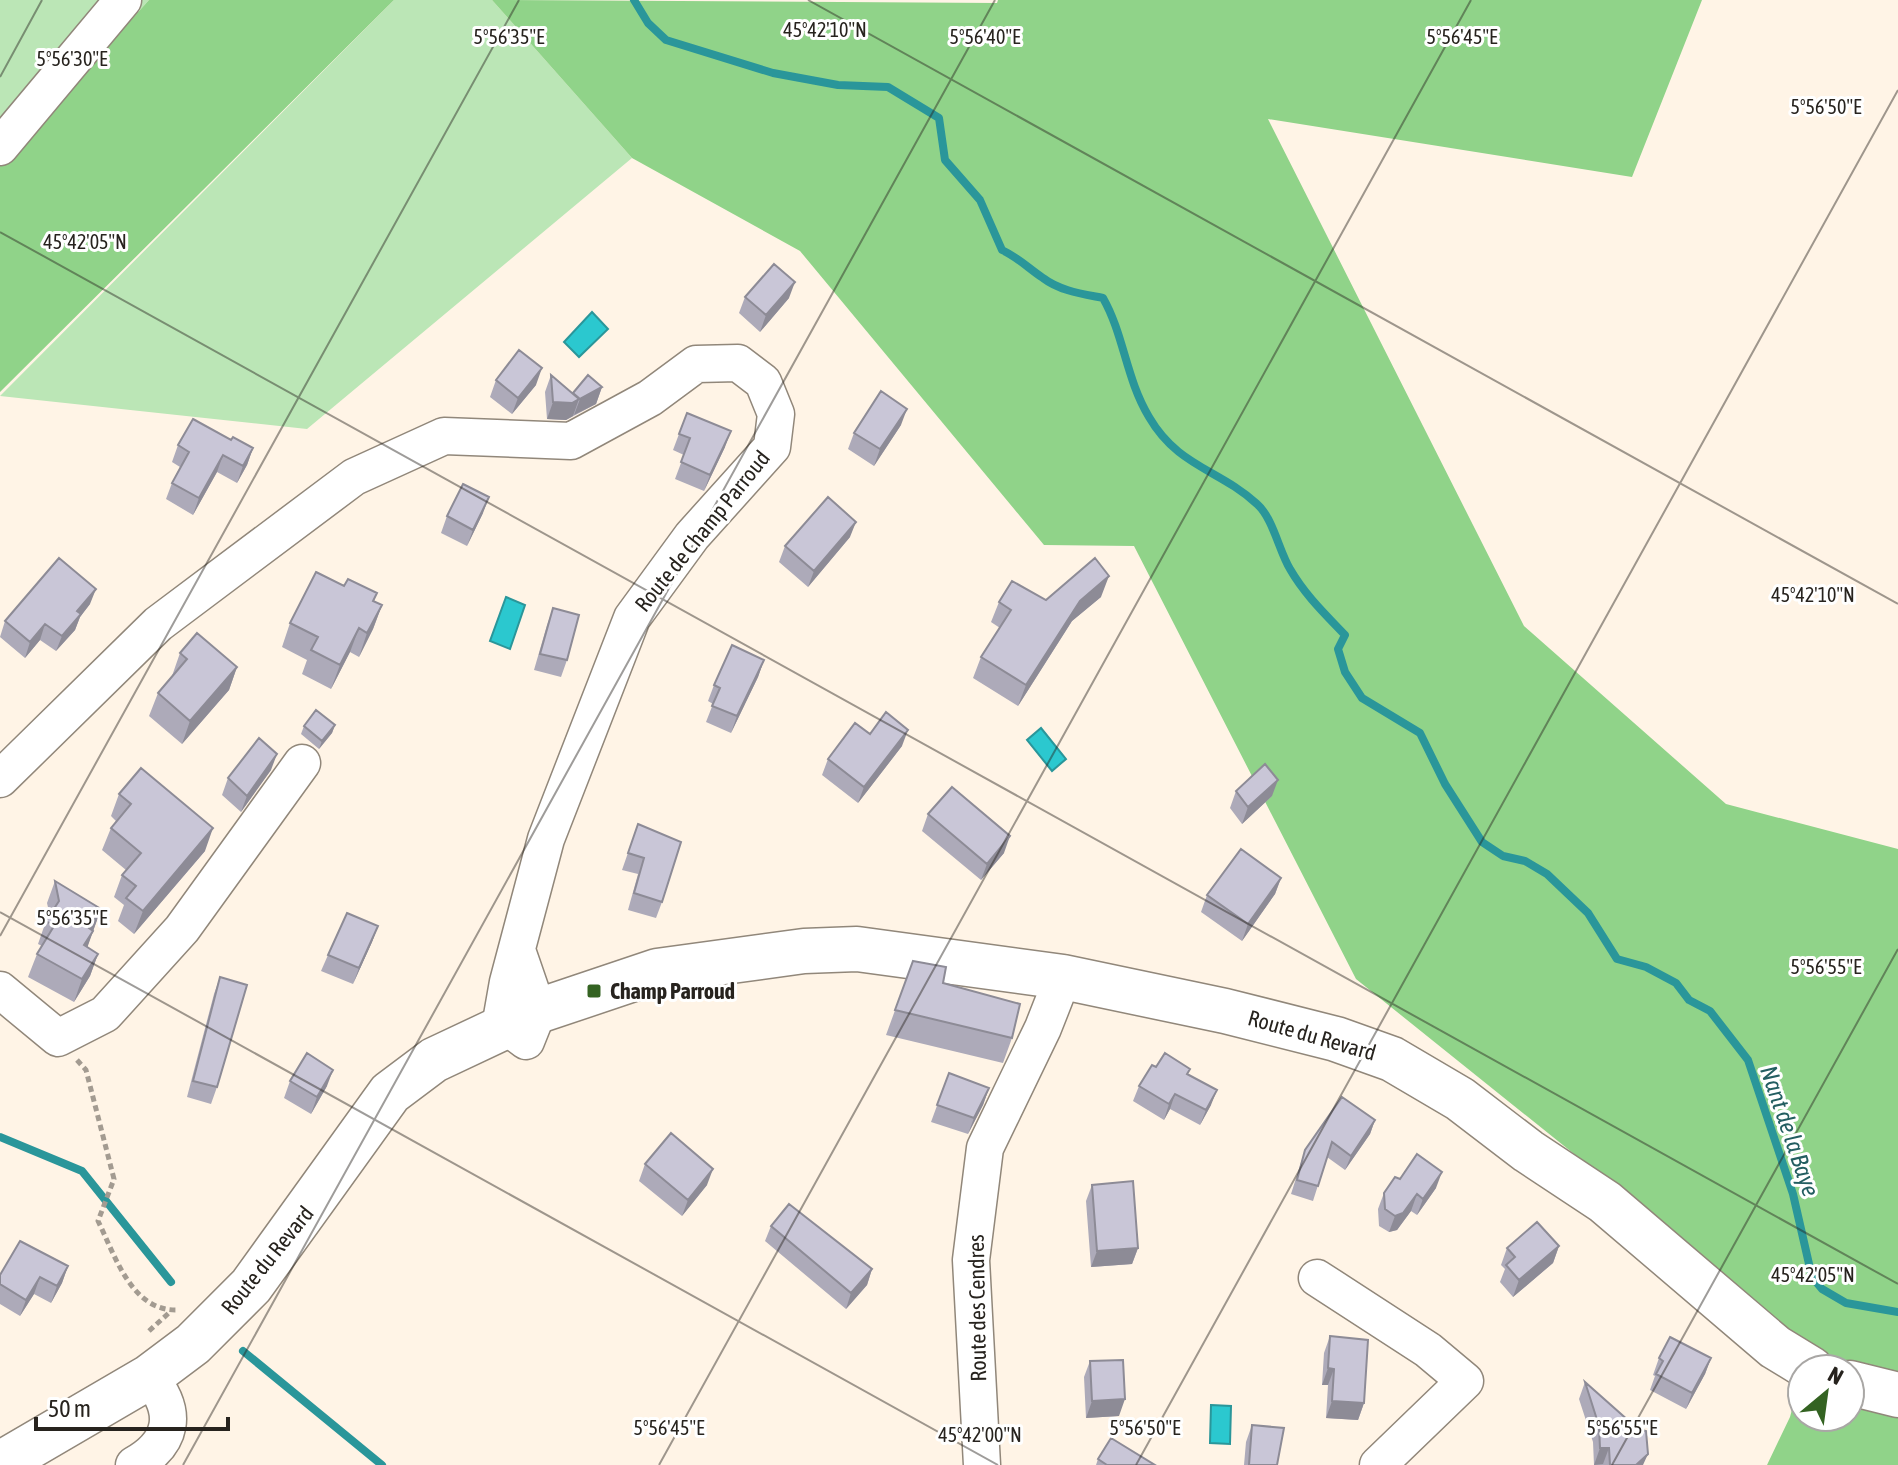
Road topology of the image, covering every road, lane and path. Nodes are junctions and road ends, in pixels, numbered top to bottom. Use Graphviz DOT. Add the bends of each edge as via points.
graph roads {
  1 [pos="123,0"];
  2 [pos="0,147"];
  3 [pos="302,763"];
  4 [pos="0,779"];
  5 [pos="1063,977"];
  6 [pos="0,990"];
  7 [pos="523,1026"];
  8 [pos="58,1038"];
  9 [pos="1317,1278"];
  10 [pos="183,1309"];
  11 [pos="1786,1354"];
  12 [pos="149,1377"];
  13 [pos="1866,1387"];
  14 [pos="1898,1395"];
  15 [pos="0,1464"];
  16 [pos="134,1465"];
  17 [pos="982,1465"];
  18 [pos="1378,1465"];
  1 -- 2 [label="street"];
  3 -- 8 [label="street" via="182,929 105,1014"];
  4 -- 7 [label="street, Route de Champ Parroud" via="158,624 354,477 444,436 571,441 650,398 696,364 738,363 763,382 776,414 772,447 692,536 632,618 546,839 518,953"];
  5 -- 7 [label="main road, Route du Revard" via="857,949 762,955 657,971"];
  5 -- 11 [label="main road, Route du Revard" via="1239,1014 1392,1059 1460,1099 1605,1202"];
  5 -- 17 [label="street, Route des Cendres" via="985,1148 971,1260"];
  6 -- 8 [label="street"];
  7 -- 12 [label="main road, Route du Revard" via="418,1090 356,1142 251,1286 193,1344"];
  8 -- 10 [label="path" via="86,1070 114,1179 98,1221 129,1284 152,1303"];
  9 -- 18 [label="street" via="1428,1350 1465,1381"];
  12 -- 15 [label="main road, Route du Revard"];
  12 -- 16 [label="street" via="159,1389 168,1430 162,1445"];
  13 -- 14 [label="main road"];
}
